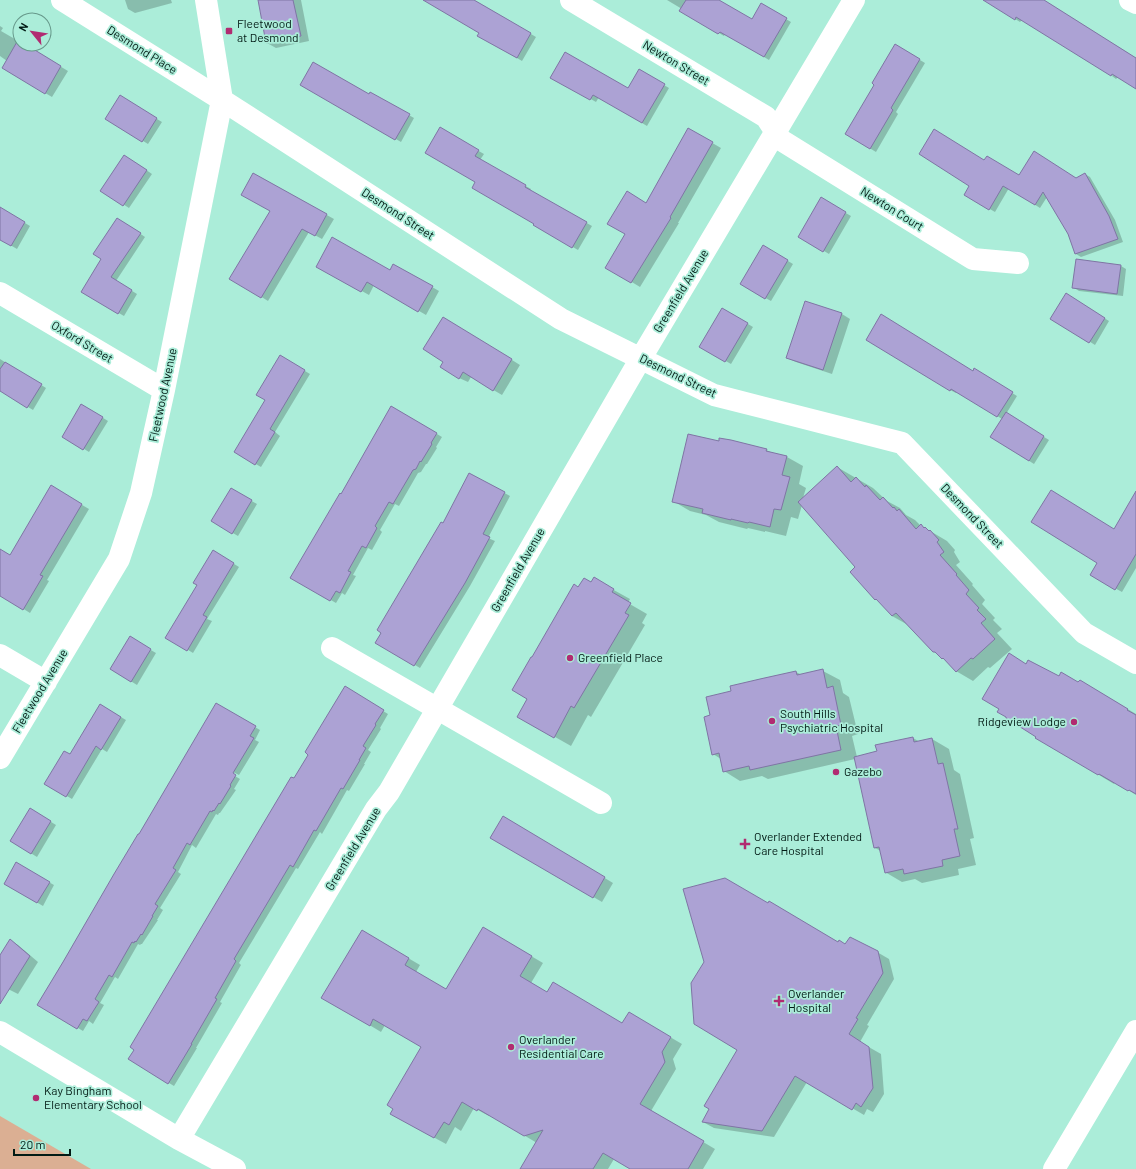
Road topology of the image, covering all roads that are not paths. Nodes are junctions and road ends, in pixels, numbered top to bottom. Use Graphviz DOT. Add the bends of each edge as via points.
graph roads {
  1 [pos="62,0"];
  2 [pos="206,0"];
  3 [pos="571,0"];
  4 [pos="854,0"];
  5 [pos="1130,0"];
  6 [pos="1136,3"];
  7 [pos="222,100"];
  8 [pos="775,132"];
  9 [pos="1018,263"];
  10 [pos="0,293"];
  11 [pos="642,358"];
  12 [pos="164,390"];
  13 [pos="332,648"];
  14 [pos="0,655"];
  15 [pos="1133,655"];
  16 [pos="46,682"];
  17 [pos="437,708"];
  18 [pos="0,758"];
  19 [pos="601,803"];
  20 [pos="1136,1031"];
  21 [pos="0,1032"];
  22 [pos="179,1139"];
  23 [pos="235,1169"];
  24 [pos="1054,1169"];
  1 -- 7 [label="street, Desmond Place"];
  2 -- 7 [label="street, Fleetwood Avenue"];
  3 -- 8 [label="street, Newton Street" via="766,118"];
  4 -- 8 [label="street, Greenfield Avenue"];
  5 -- 6 [label="street"];
  7 -- 11 [label="street, Desmond Street" via="561,319"];
  7 -- 12 [label="street, Fleetwood Avenue"];
  8 -- 9 [label="street, Newton Court" via="781,140 973,259"];
  8 -- 11 [label="street, Greenfield Avenue"];
  10 -- 12 [label="street, Oxford Street"];
  11 -- 15 [label="street, Desmond Street" via="714,395 902,443 1084,632"];
  11 -- 17 [label="street, Greenfield Avenue"];
  12 -- 16 [label="street, Fleetwood Avenue" via="141,493 119,559"];
  13 -- 17 [label="street"];
  14 -- 16 [label="street"];
  16 -- 18 [label="street, Fleetwood Avenue"];
  17 -- 19 [label="street"];
  17 -- 22 [label="street, Greenfield Avenue"];
  20 -- 24 [label="street"];
  21 -- 22 [label="street"];
  22 -- 23 [label="street"];
}
